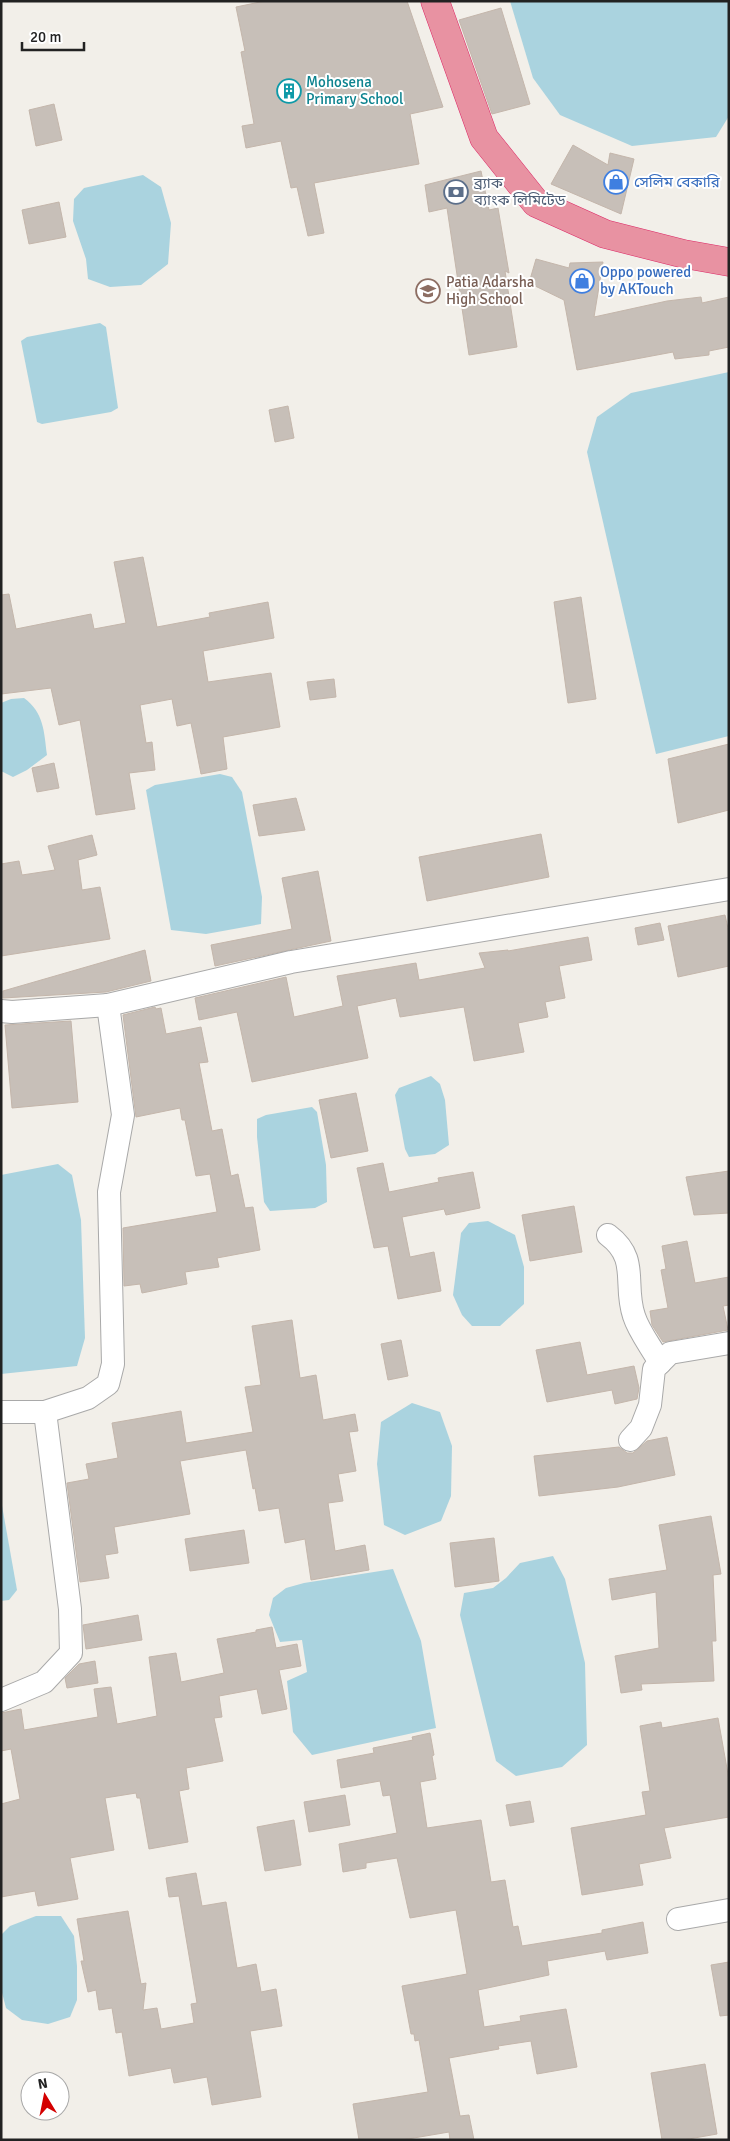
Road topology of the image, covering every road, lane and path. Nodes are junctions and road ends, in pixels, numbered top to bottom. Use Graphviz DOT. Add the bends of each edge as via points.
graph roads {
  1 [pos="435,1"];
  2 [pos="729,262"];
  3 [pos="729,889"];
  4 [pos="108,1005"];
  5 [pos="1,1011"];
  6 [pos="608,1235"];
  7 [pos="729,1344"];
  8 [pos="660,1363"];
  9 [pos="1,1412"];
  10 [pos="45,1412"];
  11 [pos="630,1440"];
  12 [pos="1,1700"];
  13 [pos="729,1910"];
  14 [pos="678,1919"];
  1 -- 2 [label="highway" via="484,138 536,203 605,234"];
  3 -- 4 [label="street" via="291,962"];
  4 -- 5 [label="street"];
  4 -- 10 [label="street" via="123,1115 109,1192 113,1364 108,1384 88,1398"];
  6 -- 8 [label="street" via="625,1252 634,1315"];
  7 -- 8 [label="street" via="670,1353"];
  8 -- 11 [label="street" via="654,1369 650,1405 641,1428"];
  9 -- 10 [label="street"];
  10 -- 12 [label="street" via="70,1609 71,1652 44,1682"];
  13 -- 14 [label="street"];
}
